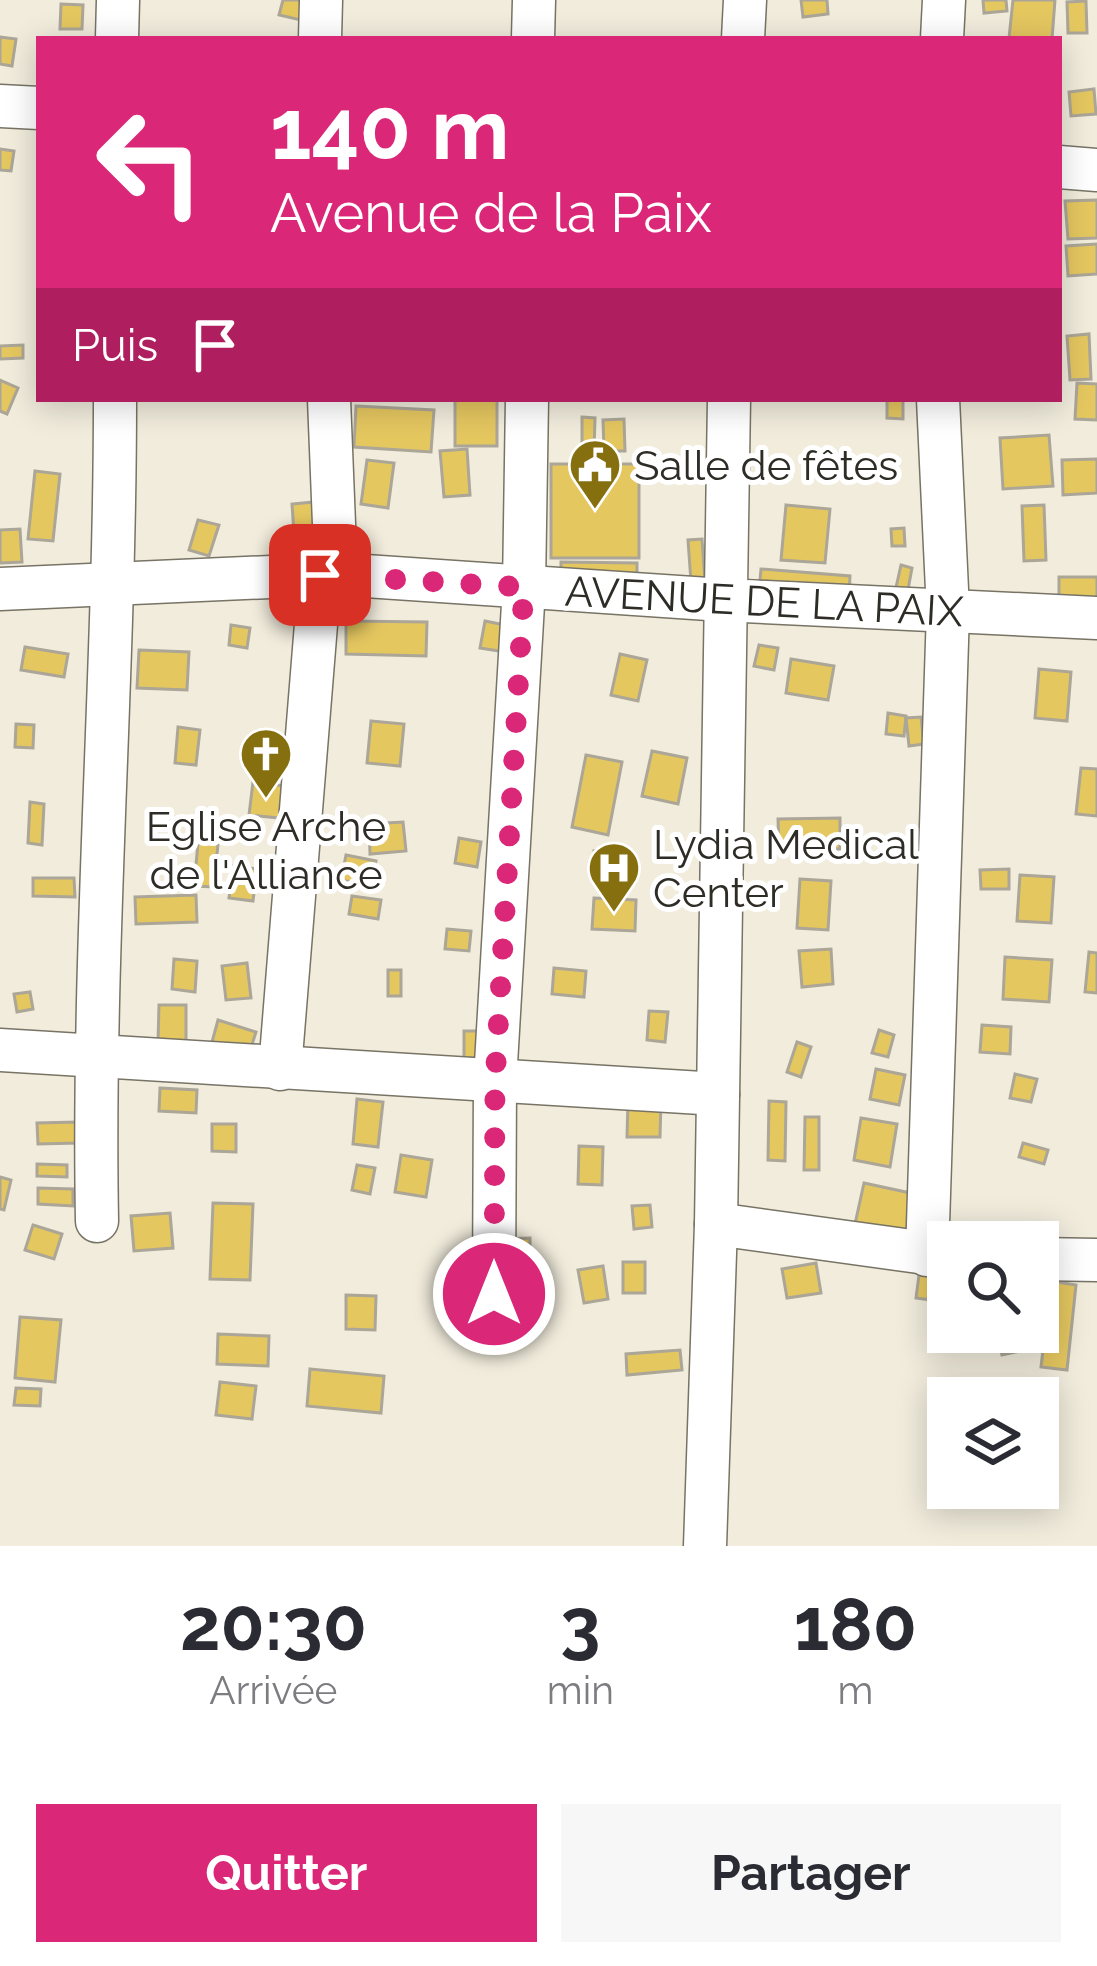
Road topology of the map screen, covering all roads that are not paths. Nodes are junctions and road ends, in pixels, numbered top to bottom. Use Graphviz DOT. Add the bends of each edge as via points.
graph roads {
  1 [pos="118,0"];
  2 [pos="321,0"];
  3 [pos="534,0"];
  4 [pos="746,0"];
  5 [pos="944,0"];
  6 [pos="117,36"];
  7 [pos="320,36"];
  8 [pos="533,36"];
  9 [pos="743,36"];
  10 [pos="942,36"];
  11 [pos="0,106"];
  12 [pos="36,108"];
  13 [pos="1062,167"];
  14 [pos="1097,170"];
  15 [pos="115,402"];
  16 [pos="328,402"];
  17 [pos="527,402"];
  18 [pos="729,402"];
  19 [pos="938,402"];
  20 [pos="328,574"];
  21 [pos="115,584"];
  22 [pos="524,587"];
  23 [pos="0,589"];
  24 [pos="723,601"];
  25 [pos="948,611"];
  26 [pos="1097,618"];
  27 [pos="0,1050"];
  28 [pos="94,1059"];
  29 [pos="280,1069"];
  30 [pos="495,1081"];
  31 [pos="718,1094"];
  32 [pos="97,1221"];
  33 [pos="939,1221"];
  34 [pos="716,1224"];
  35 [pos="927,1254"];
  36 [pos="1059,1259"];
  37 [pos="1097,1260"];
  38 [pos="494,1294"];
  39 [pos="705,1546"];
  1 -- 6 [label="street"];
  2 -- 7 [label="street"];
  3 -- 8 [label="street"];
  4 -- 9 [label="street"];
  5 -- 10 [label="street"];
  11 -- 12 [label="street"];
  13 -- 14 [label="street"];
  15 -- 21 [label="street"];
  16 -- 20 [label="street"];
  17 -- 22 [label="street"];
  18 -- 24 [label="street"];
  19 -- 25 [label="street"];
  20 -- 21 [label="street, AVENUE DE LA PAIX"];
  20 -- 22 [label="street, AVENUE DE LA PAIX"];
  20 -- 29 [label="street"];
  21 -- 23 [label="street, AVENUE DE LA PAIX"];
  21 -- 28 [label="street"];
  22 -- 24 [label="street, AVENUE DE LA PAIX"];
  22 -- 30 [label="street"];
  24 -- 25 [label="street, AVENUE DE LA PAIX"];
  24 -- 31 [label="street"];
  25 -- 26 [label="street, AVENUE DE LA PAIX"];
  25 -- 33 [label="street"];
  27 -- 28 [label="street"];
  28 -- 29 [label="street"];
  28 -- 32 [label="street"];
  29 -- 30 [label="street"];
  30 -- 31 [label="street"];
  30 -- 38 [label="street"];
  31 -- 34 [label="street"];
  34 -- 35 [label="street"];
  34 -- 39 [label="street"];
  36 -- 37 [label="street"];
}
